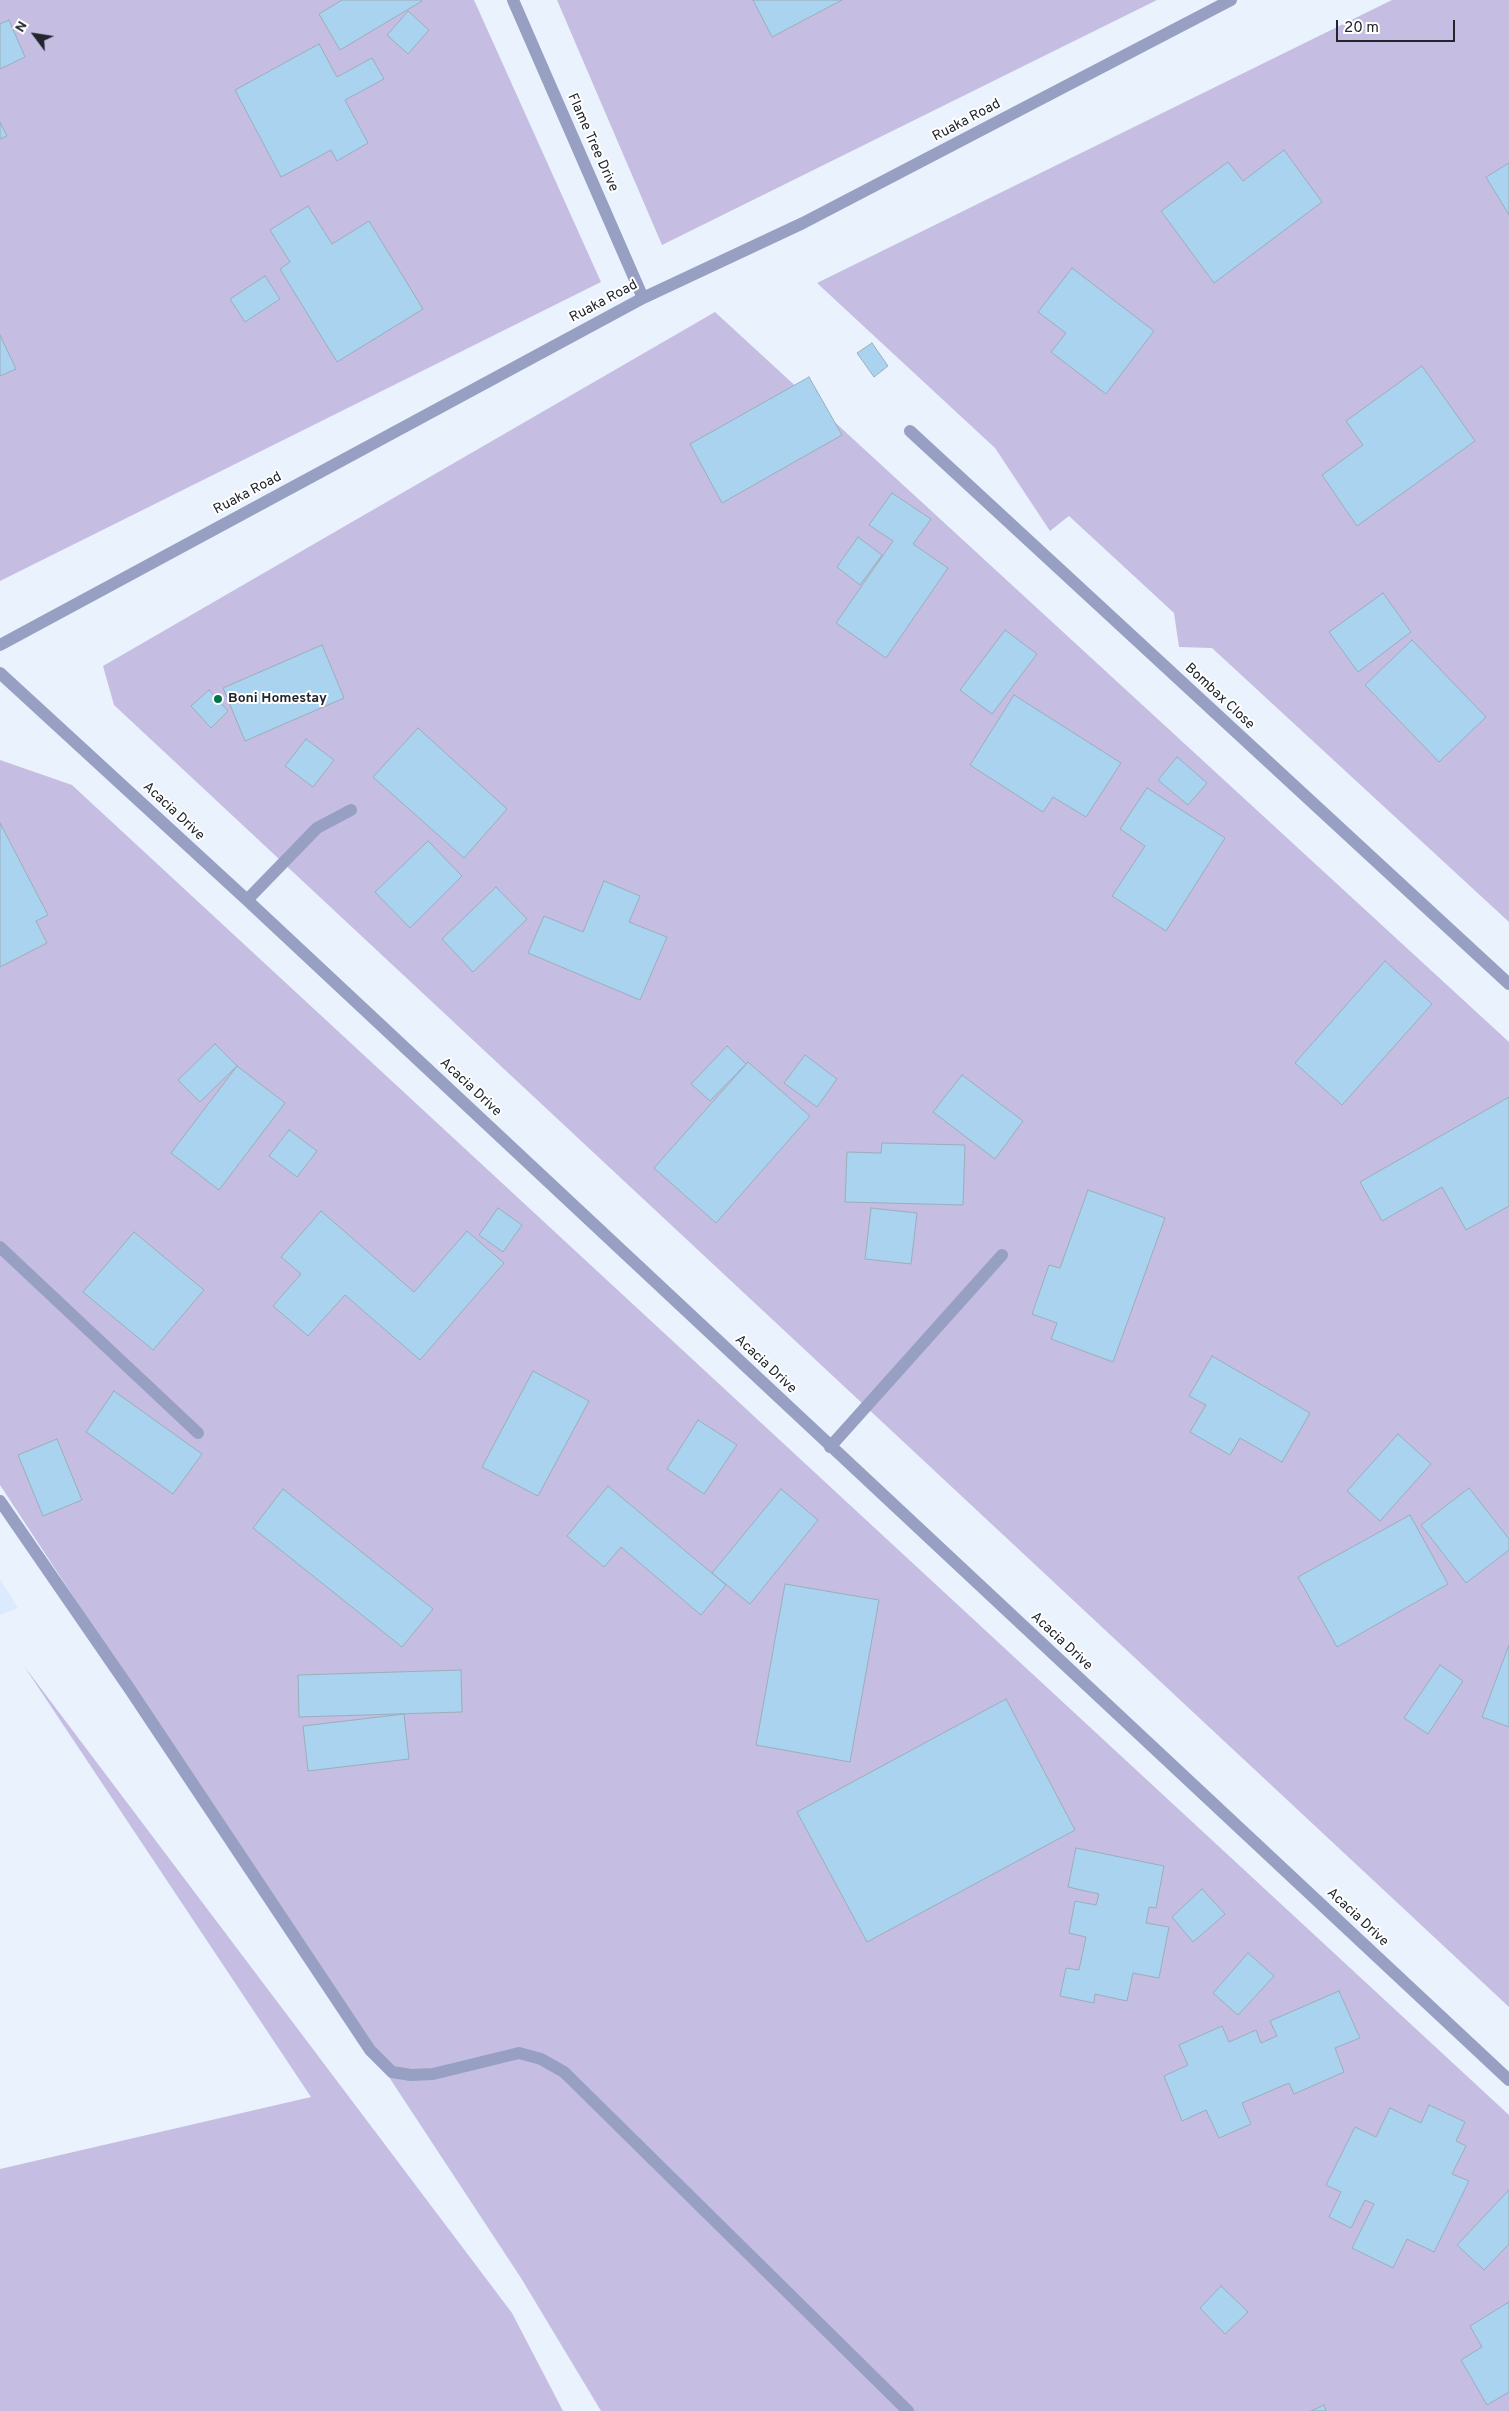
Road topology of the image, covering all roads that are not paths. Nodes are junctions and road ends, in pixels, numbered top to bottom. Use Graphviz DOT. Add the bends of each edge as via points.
graph roads {
  1 [pos="514,0"];
  2 [pos="1231,0"];
  3 [pos="643,298"];
  4 [pos="910,431"];
  5 [pos="0,645"];
  6 [pos="0,673"];
  7 [pos="351,810"];
  8 [pos="247,900"];
  9 [pos="1509,984"];
  10 [pos="0,1247"];
  11 [pos="1002,1255"];
  12 [pos="198,1433"];
  13 [pos="830,1447"];
  14 [pos="0,1501"];
  15 [pos="1509,2080"];
  16 [pos="908,2411"];
  1 -- 3 [label="street, Flame Tree Drive"];
  2 -- 3 [label="street, Ruaka Road" via="803,223"];
  3 -- 5 [label="street, Ruaka Road"];
  4 -- 9 [label="street, Bombax Close"];
  6 -- 8 [label="street, Acacia Drive"];
  7 -- 8 [label="street" via="317,828"];
  8 -- 13 [label="street, Acacia Drive"];
  10 -- 12 [label="street"];
  11 -- 13 [label="street"];
  13 -- 15 [label="street, Acacia Drive"];
  14 -- 16 [label="street" via="135,1696 370,2050 392,2072 411,2075 433,2074 519,2052 541,2059 564,2072"];
}
